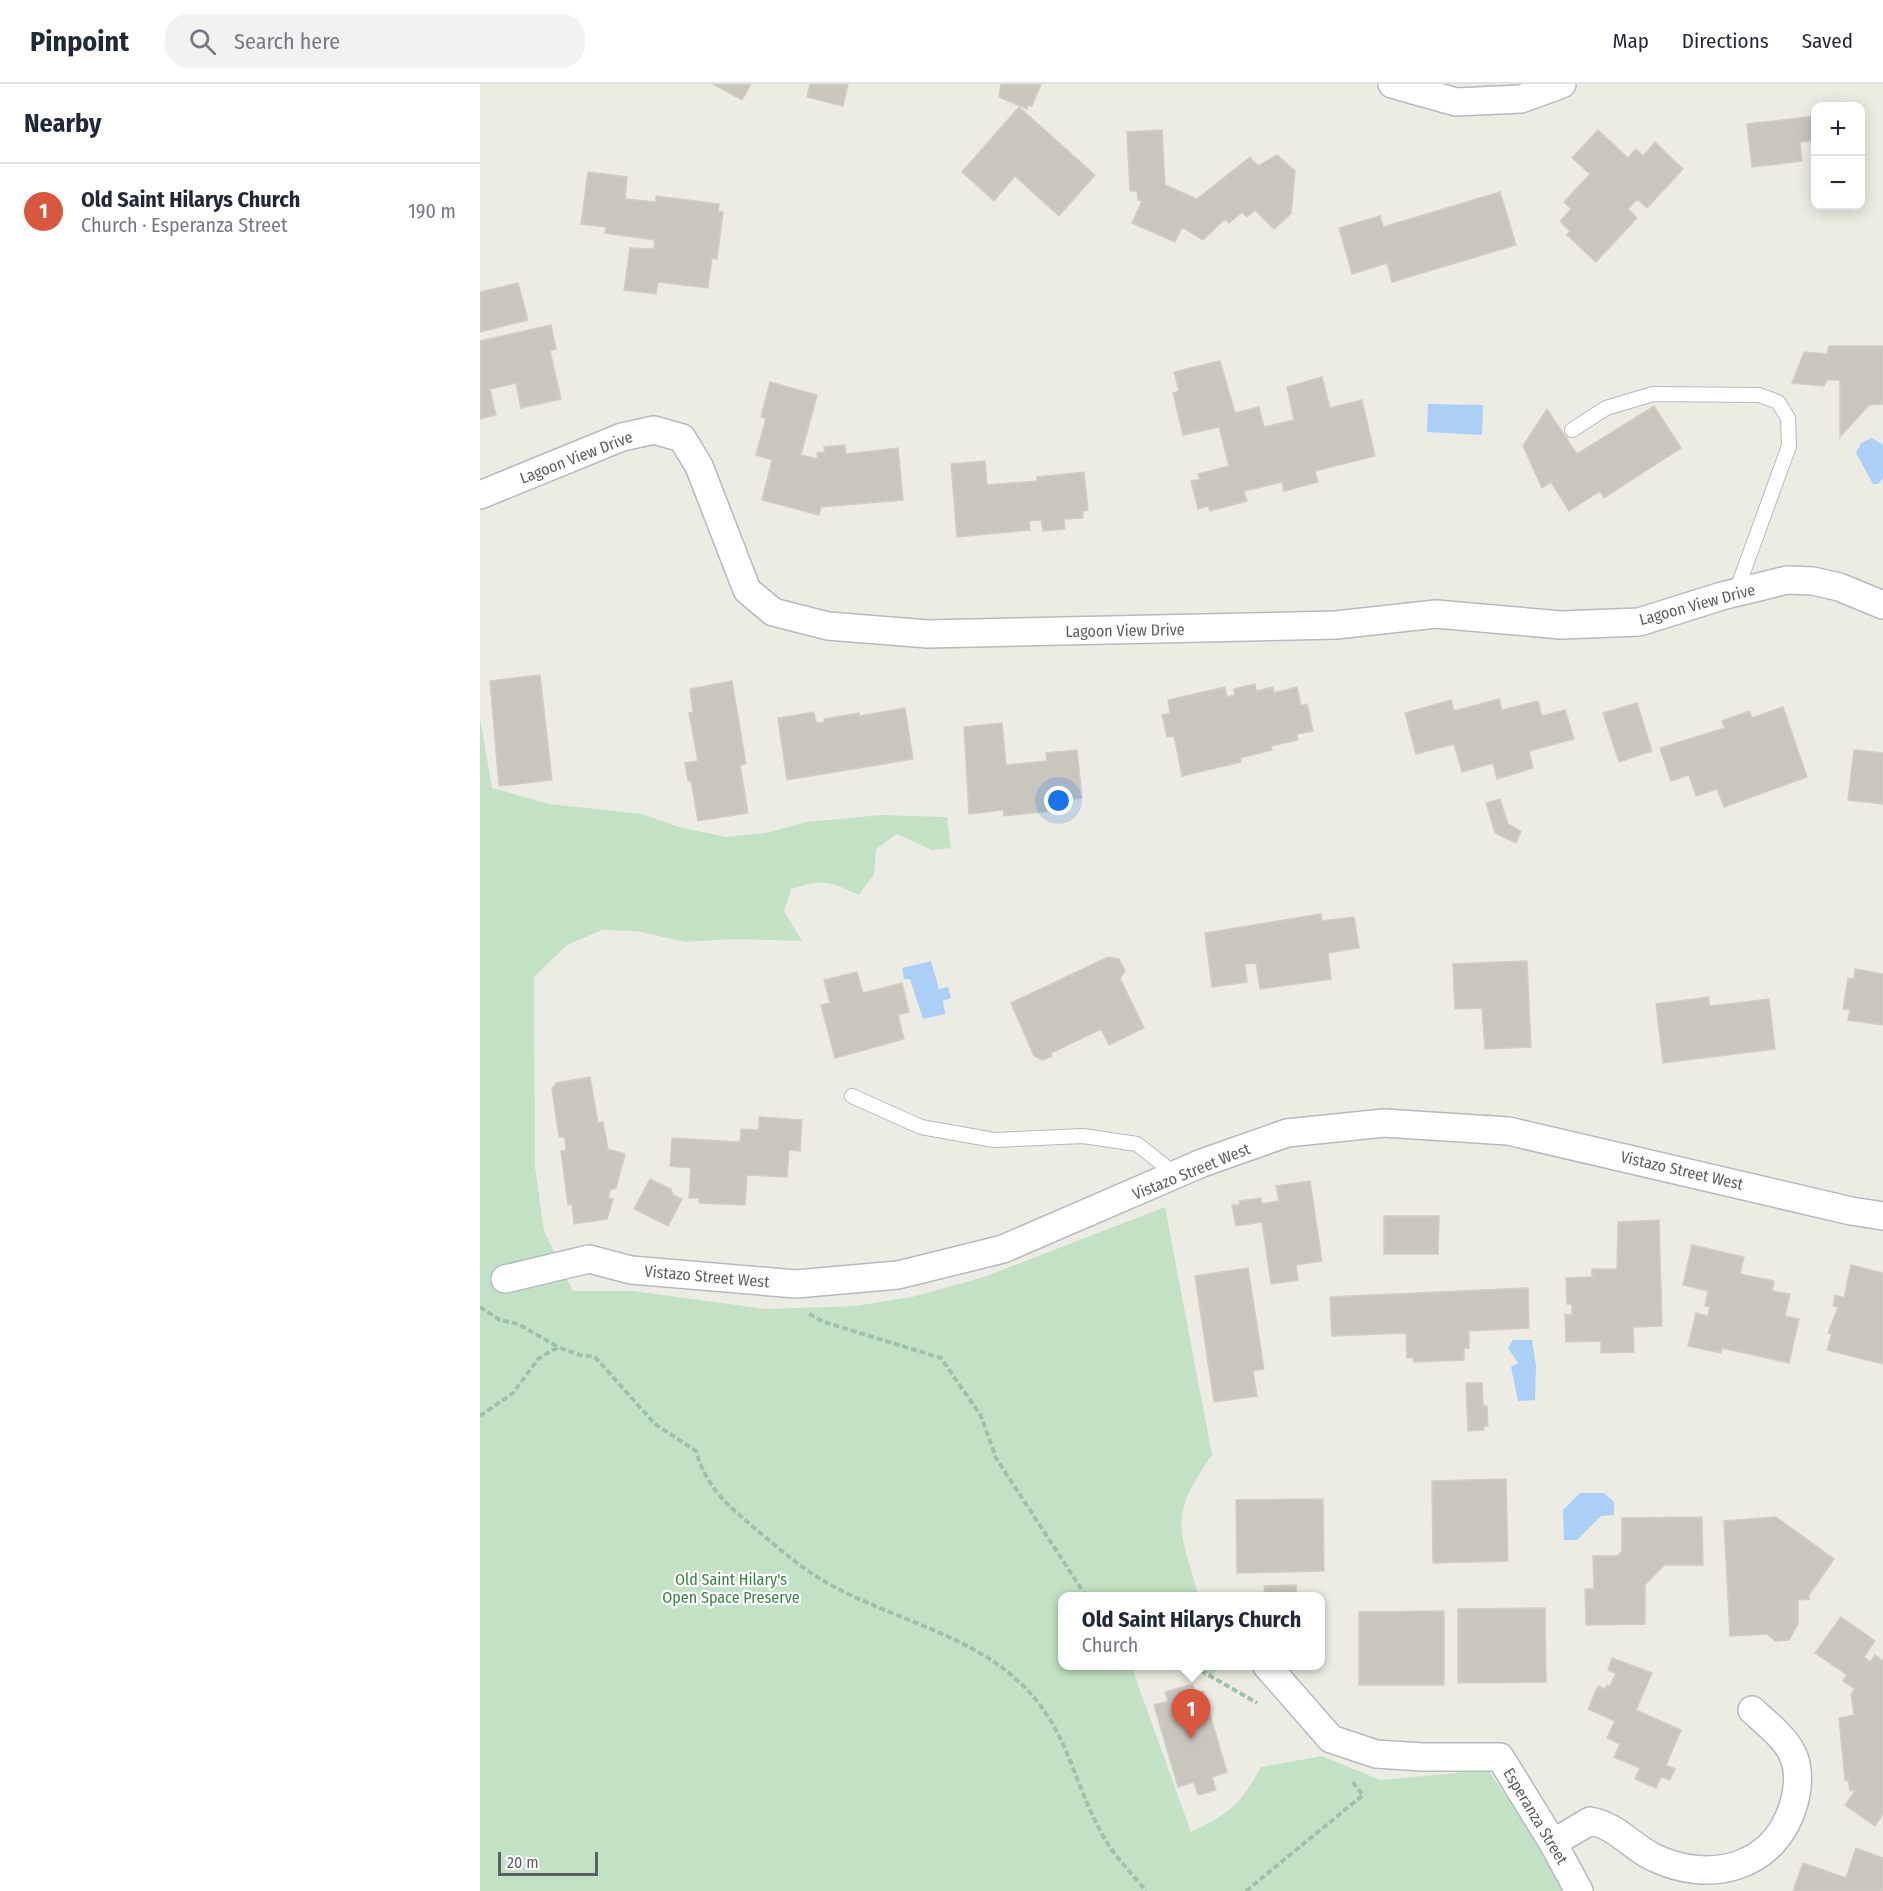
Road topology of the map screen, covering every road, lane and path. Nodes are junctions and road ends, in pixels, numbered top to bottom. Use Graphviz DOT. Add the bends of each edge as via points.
graph roads {
  1 [pos="1392,84"];
  2 [pos="1562,84"];
  3 [pos="1572,430"];
  4 [pos="480,495"];
  5 [pos="1736,592"];
  6 [pos="1883,605"];
  7 [pos="852,1096"];
  8 [pos="1176,1175"];
  9 [pos="1883,1216"];
  10 [pos="505,1279"];
  11 [pos="480,1307"];
  12 [pos="804,1312"];
  13 [pos="558,1347"];
  14 [pos="480,1416"];
  15 [pos="1083,1592"];
  16 [pos="1201,1670"];
  17 [pos="1271,1670"];
  18 [pos="1266,1708"];
  19 [pos="1752,1710"];
  20 [pos="1350,1778"];
  21 [pos="1553,1843"];
  22 [pos="1146,1891"];
  23 [pos="1246,1891"];
  24 [pos="1579,1891"];
  1 -- 2 [label="street" via="1456,102 1521,99"];
  3 -- 5 [label="lane" via="1620,402 1653,394 1759,394 1779,402 1788,418 1789,446"];
  4 -- 5 [label="street, Lagoon View Drive" via="622,437 654,430 682,438 699,466 747,590 773,612 828,626 921,634 1336,625 1436,614 1561,625 1639,622"];
  5 -- 6 [label="street, Lagoon View Drive" via="1787,580 1813,581"];
  7 -- 8 [label="lane" via="921,1127 994,1140 1083,1136 1137,1144"];
  8 -- 9 [label="street, Vistazo Street West" via="1287,1133 1384,1123 1508,1131"];
  8 -- 10 [label="street, Vistazo Street West" via="1002,1249 898,1275 796,1284 631,1270 589,1259"];
  11 -- 13 [label="path"];
  12 -- 15 [label="path" via="824,1322 941,1358 981,1416 996,1458"];
  13 -- 14 [label="path" via="538,1359 513,1393"];
  13 -- 22 [label="path" via="595,1357 655,1424 696,1451 702,1474 724,1502 782,1552 824,1581 928,1630 963,1642 1016,1679 1044,1707 1060,1734 1102,1834"];
  16 -- 18 [label="path"];
  17 -- 21 [label="street, Esperanza Street" via="1331,1738 1376,1754 1500,1757"];
  19 -- 21 [label="street" via="1786,1741 1795,1758 1797,1777 1796,1793 1784,1827 1751,1860 1719,1870 1689,1870 1652,1856 1601,1823 1590,1821"];
  20 -- 23 [label="path" via="1363,1795"];
  21 -- 24 [label="street, Esperanza Street"];
}
